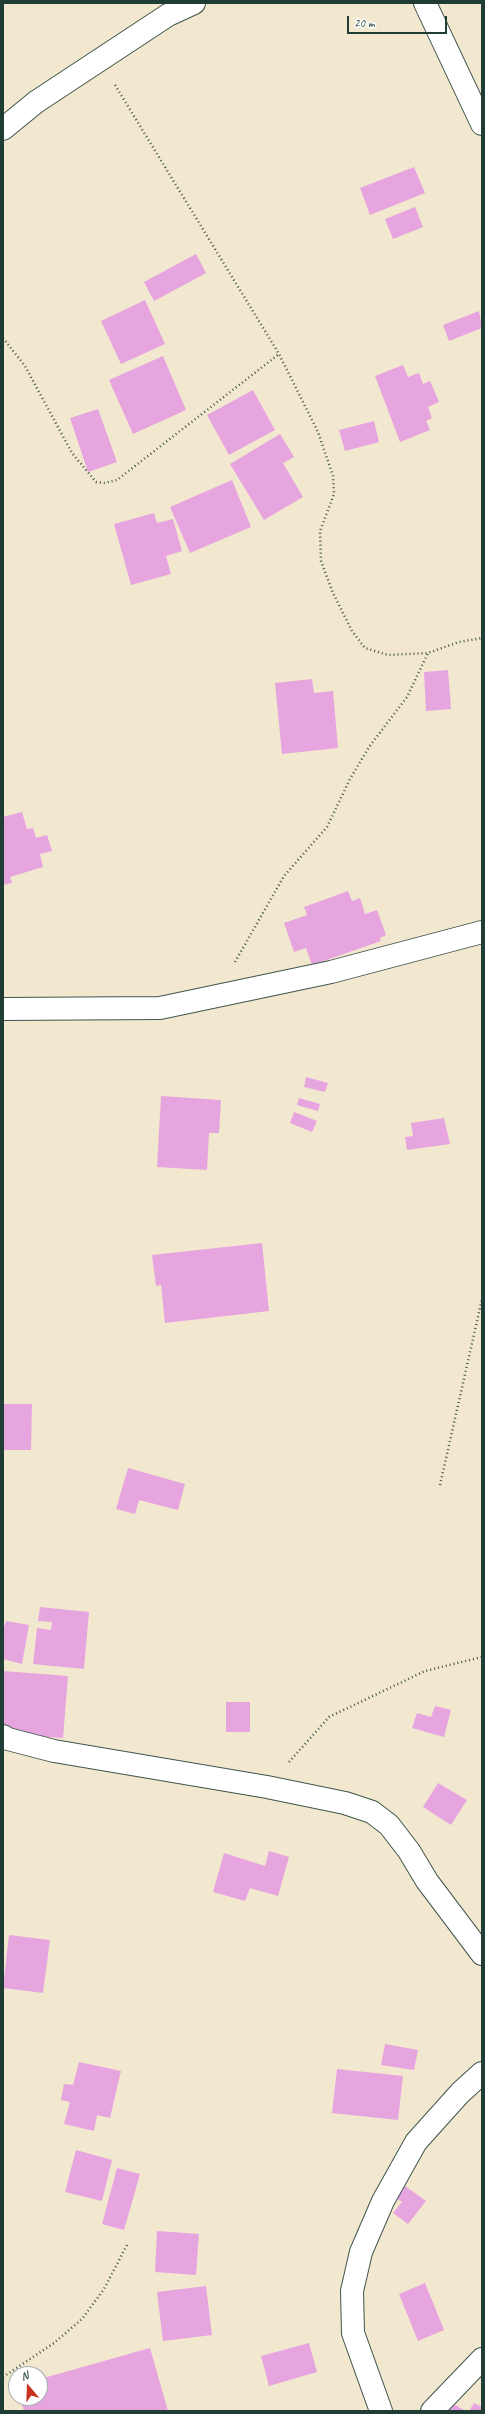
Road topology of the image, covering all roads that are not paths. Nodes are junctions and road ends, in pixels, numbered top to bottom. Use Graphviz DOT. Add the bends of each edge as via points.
graph roads {
  1 [pos="194,3"];
  2 [pos="425,3"];
  3 [pos="482,124"];
  4 [pos="3,129"];
  5 [pos="482,932"];
  6 [pos="3,1008"];
  7 [pos="3,1736"];
  8 [pos="482,1954"];
  9 [pos="482,2073"];
  10 [pos="482,2359"];
  11 [pos="381,2411"];
  12 [pos="432,2411"];
  1 -- 4 [label="street" via="168,16 36,102"];
  2 -- 3 [label="street"];
  5 -- 6 [label="street" via="331,972 160,1008"];
  7 -- 8 [label="street" via="54,1751 267,1787 345,1803 372,1812 389,1825"];
  9 -- 11 [label="street" via="460,2093 416,2142 383,2201 361,2252 352,2291 353,2333"];
  10 -- 12 [label="street"];
}
